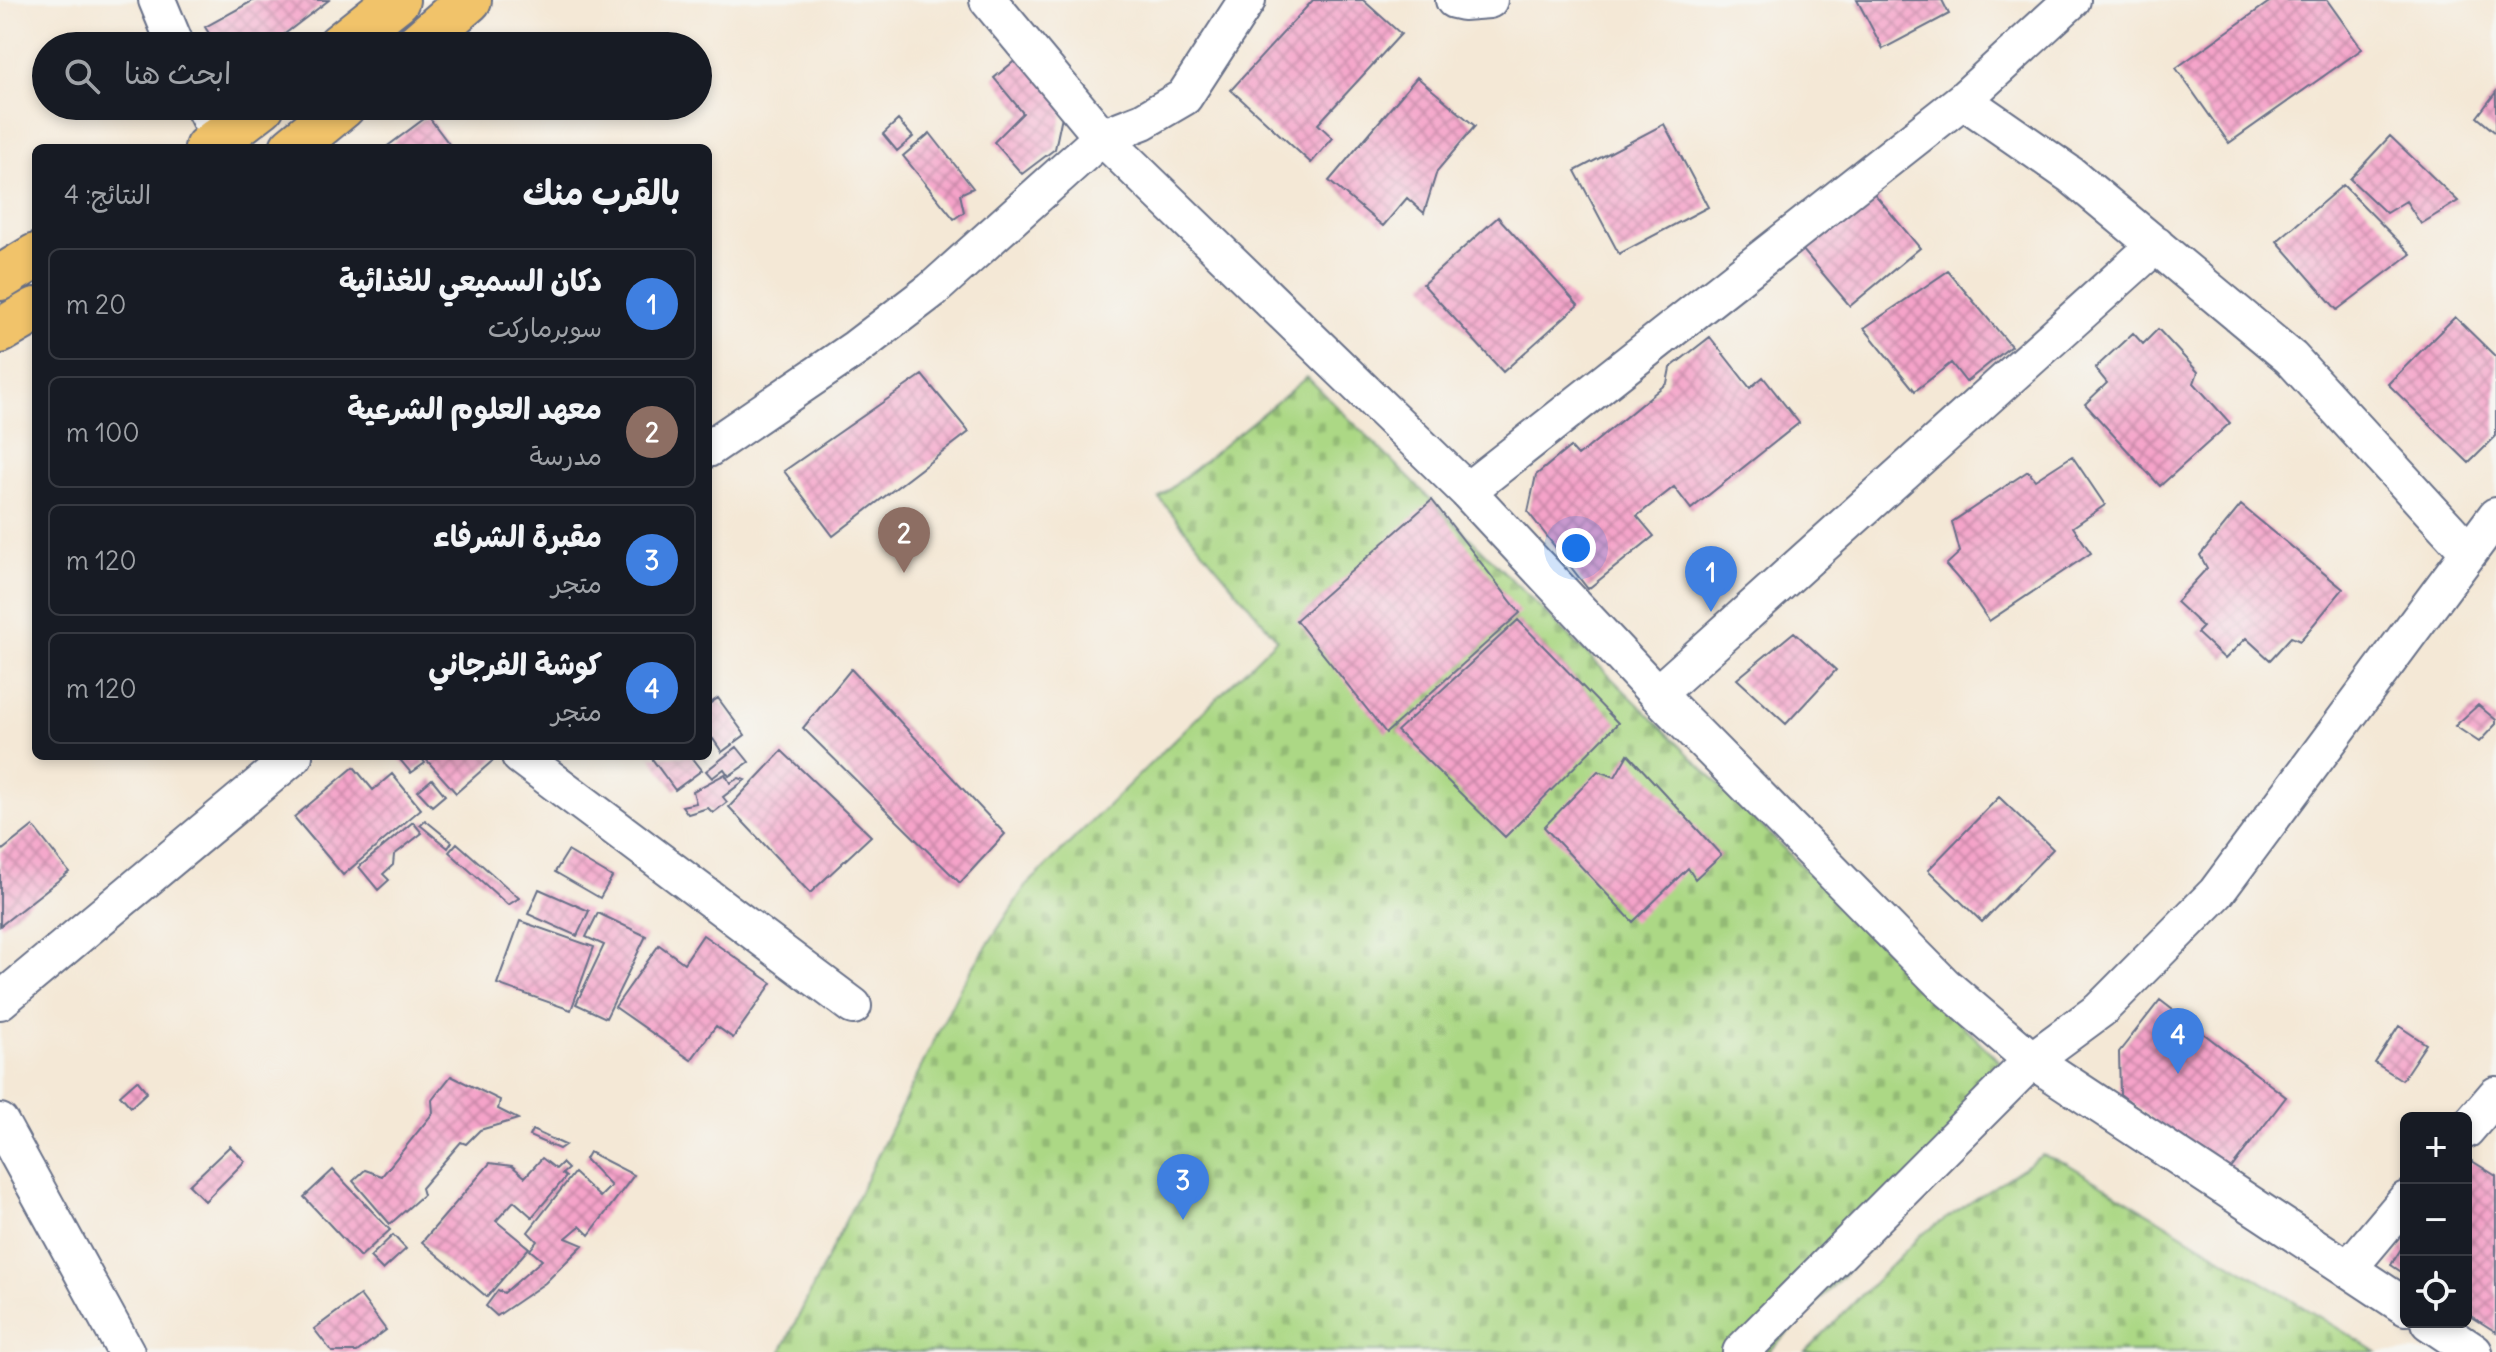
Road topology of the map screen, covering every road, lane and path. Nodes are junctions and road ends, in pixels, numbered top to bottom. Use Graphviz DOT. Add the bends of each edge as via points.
graph roads {
  1 [pos="157,0"];
  2 [pos="397,0"];
  3 [pos="469,0"];
  4 [pos="988,0"];
  5 [pos="1247,0"];
  6 [pos="1454,0"];
  7 [pos="1489,0"];
  8 [pos="2072,0"];
  9 [pos="170,32"];
  10 [pos="357,32"];
  11 [pos="432,32"];
  12 [pos="1963,100"];
  13 [pos="239,120"];
  14 [pos="326,120"];
  15 [pos="213,136"];
  16 [pos="1102,137"];
  17 [pos="297,144"];
  18 [pos="2156,245"];
  19 [pos="32,258"];
  20 [pos="0,278"];
  21 [pos="32,312"];
  22 [pos="0,331"];
  23 [pos="712,446"];
  24 [pos="1467,491"];
  25 [pos="2496,516"];
  26 [pos="2468,551"];
  27 [pos="1657,694"];
  28 [pos="289,760"];
  29 [pos="525,760"];
  30 [pos="0,1001"];
  31 [pos="853,1006"];
  32 [pos="2032,1060"];
  33 [pos="2496,1095"];
  34 [pos="0,1122"];
  35 [pos="2472,1123"];
  36 [pos="2400,1207"];
  37 [pos="2348,1269"];
  38 [pos="2400,1303"];
  39 [pos="2438,1328"];
  40 [pos="126,1352"];
  41 [pos="1741,1352"];
  42 [pos="2474,1352"];
  1 -- 9 [label="street"];
  2 -- 10 [label="main road"];
  3 -- 11 [label="main road"];
  4 -- 16 [label="street"];
  5 -- 16 [label="street" via="1184,97"];
  6 -- 7 [label="street"];
  8 -- 12 [label="street"];
  12 -- 18 [label="street" via="2071,175"];
  12 -- 24 [label="street"];
  13 -- 15 [label="main road"];
  14 -- 17 [label="main road"];
  16 -- 23 [label="street" via="932,290"];
  16 -- 24 [label="street"];
  18 -- 26 [label="street" via="2291,358"];
  18 -- 27 [label="street"];
  19 -- 20 [label="main road"];
  21 -- 22 [label="main road"];
  24 -- 27 [label="street"];
  25 -- 26 [label="street"];
  26 -- 32 [label="street" via="2216,893 2100,1010"];
  27 -- 32 [label="street" via="1944,985"];
  28 -- 30 [label="street"];
  29 -- 31 [label="street"];
  32 -- 37 [label="street"];
  32 -- 41 [label="street"];
  33 -- 35 [label="street"];
  34 -- 40 [label="street"];
  36 -- 37 [label="street"];
  37 -- 38 [label="street"];
  39 -- 42 [label="street"];
}
